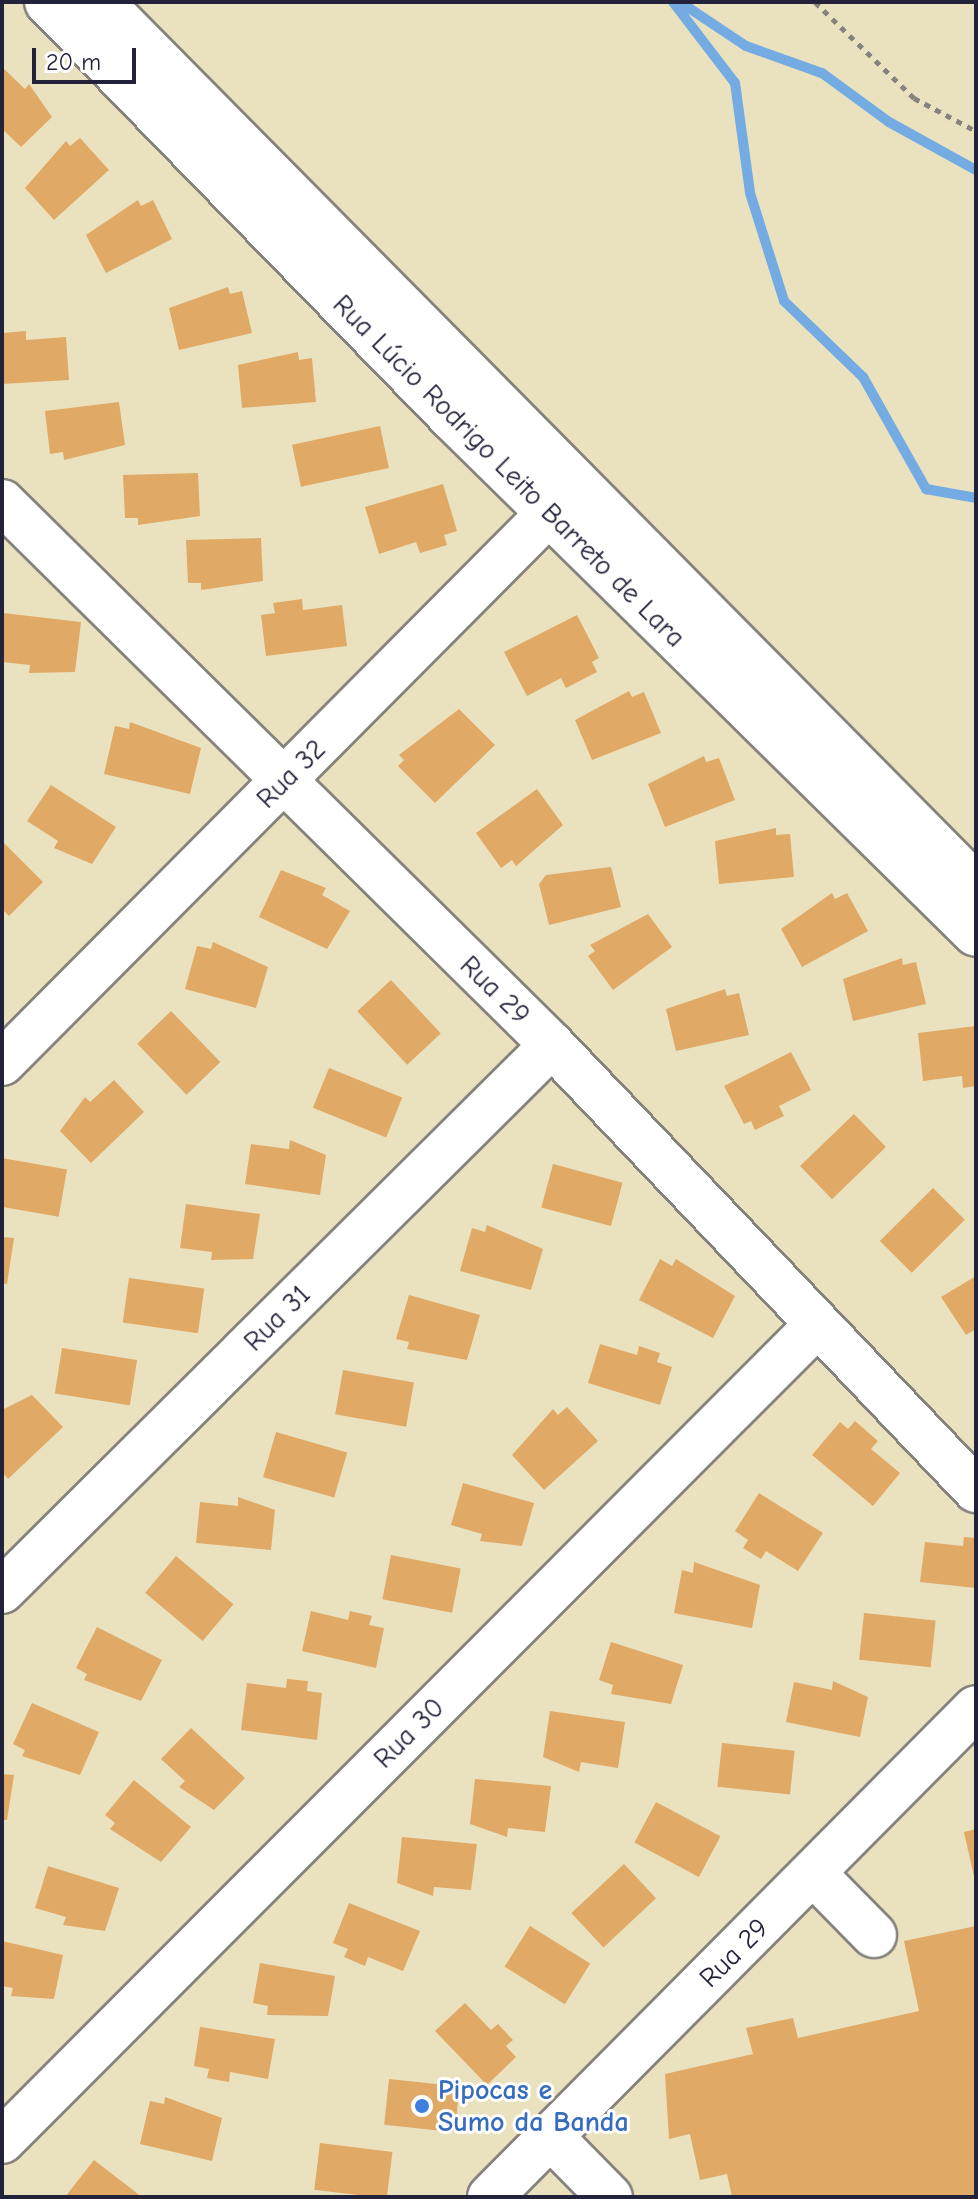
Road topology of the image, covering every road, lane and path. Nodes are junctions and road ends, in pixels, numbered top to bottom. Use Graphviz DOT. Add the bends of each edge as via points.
graph roads {
  1 [pos="47,2"];
  2 [pos="101,2"];
  3 [pos="815,2"];
  4 [pos="976,131"];
  5 [pos="565,497"];
  6 [pos="6,514"];
  7 [pos="283,783"];
  8 [pos="976,886"];
  9 [pos="976,934"];
  10 [pos="552,1045"];
  11 [pos="2,1063"];
  12 [pos="817,1325"];
  13 [pos="976,1490"];
  14 [pos="2,1591"];
  15 [pos="976,1708"];
  16 [pos="813,1873"];
  17 [pos="874,1935"];
  18 [pos="551,2137"];
  19 [pos="2,2141"];
  20 [pos="490,2197"];
  21 [pos="610,2197"];
  1 -- 5 [label="street, Rua Lúcio Rodrigo Leito Barreto de Lara"];
  2 -- 5 [label="street, Rua Lúcio Rodrigo Leito Barreto de Lara"];
  3 -- 4 [label="path" via="914,98"];
  5 -- 7 [label="street, Rua 32"];
  5 -- 8 [label="street, Rua Lúcio Rodrigo Leito Barreto de Lara"];
  5 -- 9 [label="street, Rua Lúcio Rodrigo Leito Barreto de Lara"];
  6 -- 7 [label="street, Rua 29"];
  7 -- 10 [label="street, Rua 29"];
  7 -- 11 [label="street, Rua 32"];
  10 -- 12 [label="street, Rua 29"];
  10 -- 14 [label="street, Rua 31"];
  12 -- 13 [label="street, Rua 29"];
  12 -- 19 [label="street, Rua 30"];
  15 -- 16 [label="street, Rua 29"];
  16 -- 17 [label="street"];
  16 -- 18 [label="street, Rua 29"];
  18 -- 20 [label="street, Rua 29"];
  18 -- 21 [label="street"];
}
